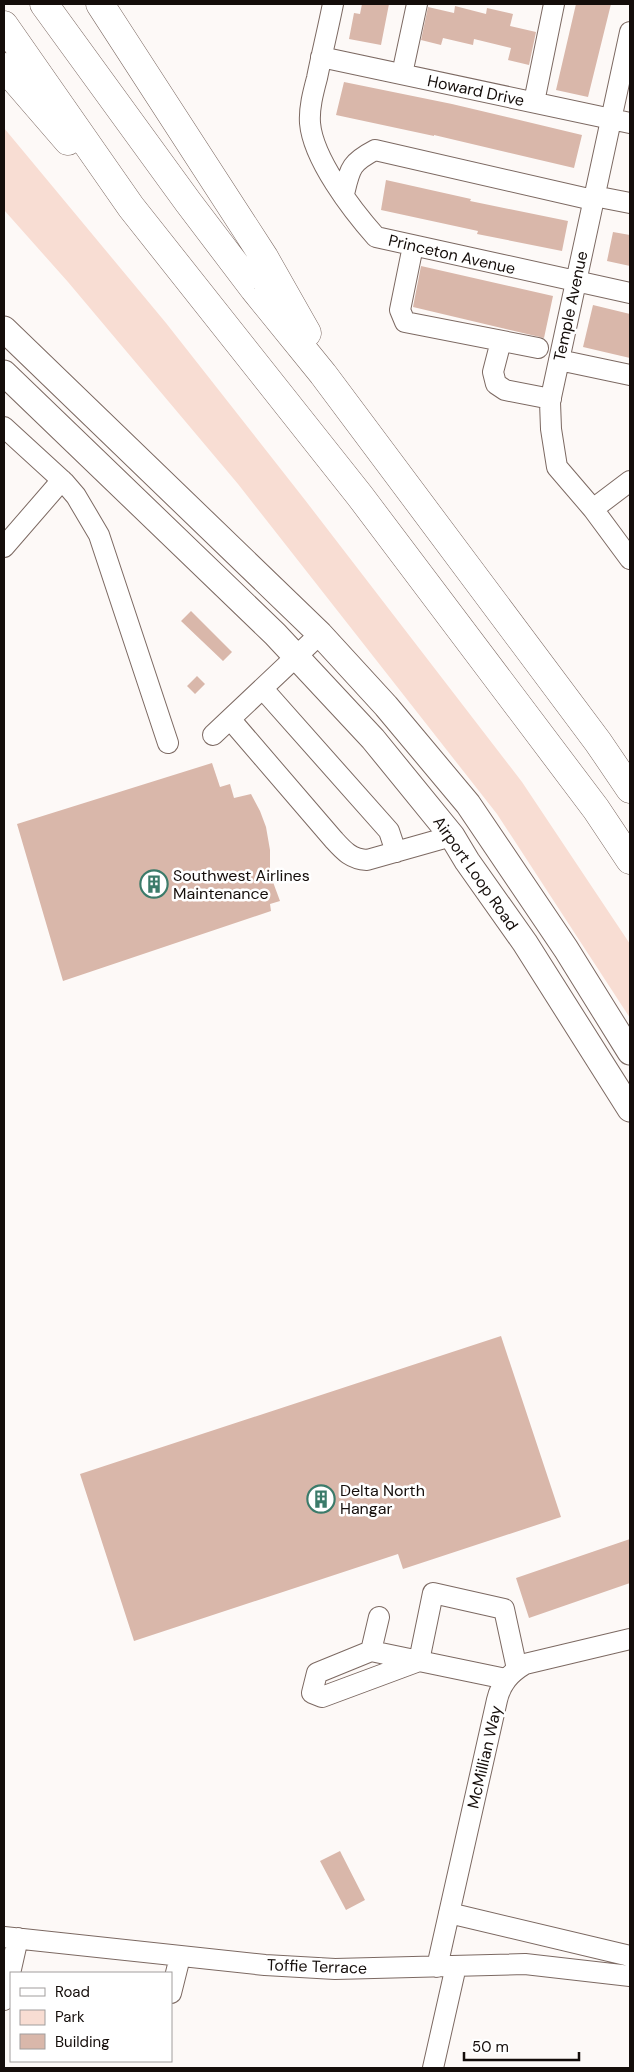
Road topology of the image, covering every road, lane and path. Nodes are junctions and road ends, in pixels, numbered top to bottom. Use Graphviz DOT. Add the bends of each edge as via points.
graph roads {
  1 [pos="44,4"];
  2 [pos="100,4"];
  3 [pos="333,4"];
  4 [pos="417,4"];
  5 [pos="554,4"];
  6 [pos="4,25"];
  7 [pos="630,32"];
  8 [pos="321,57"];
  9 [pos="4,67"];
  10 [pos="402,74"];
  11 [pos="534,102"];
  12 [pos="621,121"];
  13 [pos="344,194"];
  14 [pos="594,198"];
  15 [pos="630,204"];
  16 [pos="131,207"];
  17 [pos="413,246"];
  18 [pos="575,282"];
  19 [pos="630,293"];
  20 [pos="4,329"];
  21 [pos="501,341"];
  22 [pos="538,348"];
  23 [pos="559,360"];
  24 [pos="4,373"];
  25 [pos="323,374"];
  26 [pos="630,375"];
  27 [pos="551,399"];
  28 [pos="4,427"];
  29 [pos="62,480"];
  30 [pos="630,481"];
  31 [pos="593,510"];
  32 [pos="4,547"];
  33 [pos="630,559"];
  34 [pos="320,634"];
  35 [pos="297,657"];
  36 [pos="263,689"];
  37 [pos="230,719"];
  38 [pos="213,735"];
  39 [pos="168,743"];
  40 [pos="630,789"];
  41 [pos="452,836"];
  42 [pos="396,852"];
  43 [pos="630,860"];
  44 [pos="630,1052"];
  45 [pos="630,1109"];
  46 [pos="379,1617"];
  47 [pos="630,1639"];
  48 [pos="371,1651"];
  49 [pos="419,1661"];
  50 [pos="512,1674"];
  51 [pos="449,1913"];
  52 [pos="11,1937"];
  53 [pos="180,1956"];
  54 [pos="630,1956"];
  55 [pos="446,1966"];
  56 [pos="630,1976"];
  57 [pos="172,1989"];
  58 [pos="4,2000"];
  59 [pos="433,2068"];
  1 -- 25 [label="highway" via="194,210"];
  2 -- 25 [label="highway" via="264,257 309,338"];
  3 -- 8 [label="street, Princeton Avenue"];
  4 -- 10 [label="street"];
  5 -- 11 [label="street"];
  6 -- 16 [label="highway"];
  7 -- 12 [label="street, Temple Avenue"];
  8 -- 10 [label="street, Howard Drive"];
  8 -- 13 [label="street, Princeton Avenue" via="310,122 314,143 324,166"];
  9 -- 16 [label="highway" via="78,153"];
  10 -- 11 [label="street, Howard Drive"];
  11 -- 12 [label="street, Howard Drive"];
  12 -- 14 [label="street, Temple Avenue"];
  13 -- 14 [label="street" via="350,168 374,150"];
  13 -- 17 [label="street, Princeton Avenue" via="376,237"];
  14 -- 15 [label="street"];
  14 -- 18 [label="street, Temple Avenue"];
  16 -- 43 [label="highway" via="360,496 596,809"];
  17 -- 18 [label="street, Princeton Avenue"];
  17 -- 21 [label="street" via="400,310 405,322"];
  18 -- 19 [label="street, Princeton Avenue"];
  18 -- 23 [label="street, Temple Avenue"];
  20 -- 34 [label="main road, Airport Loop Road"];
  21 -- 22 [label="street"];
  21 -- 27 [label="street" via="493,372 496,384 505,390"];
  23 -- 26 [label="street"];
  23 -- 27 [label="street, Temple Avenue"];
  24 -- 35 [label="main road, Airport Loop Road"];
  25 -- 40 [label="highway"];
  27 -- 31 [label="street, Temple Avenue" via="551,429 557,467"];
  28 -- 29 [label="street"];
  29 -- 32 [label="street"];
  29 -- 39 [label="street" via="88,515 104,548"];
  30 -- 31 [label="street"];
  31 -- 33 [label="street, Temple Avenue"];
  34 -- 35 [label="street"];
  34 -- 44 [label="main road, Airport Loop Road" via="386,706 468,804 566,949"];
  35 -- 36 [label="street"];
  35 -- 41 [label="main road, Airport Loop Road" via="373,739"];
  36 -- 37 [label="street"];
  36 -- 42 [label="street" via="389,831"];
  37 -- 38 [label="street"];
  37 -- 42 [label="street" via="346,853 356,859 367,860"];
  41 -- 42 [label="street"];
  41 -- 45 [label="main road, Airport Loop Road" via="525,943"];
  46 -- 48 [label="street"];
  47 -- 50 [label="street" via="525,1664"];
  48 -- 49 [label="street"];
  48 -- 49 [label="street" via="317,1673 312,1693 322,1697"];
  49 -- 50 [label="street"];
  49 -- 50 [label="street" via="433,1592 504,1610"];
  50 -- 51 [label="street, McMillian Way" via="499,1691"];
  51 -- 54 [label="street"];
  51 -- 55 [label="street, McMillian Way"];
  52 -- 53 [label="street, Toffie Terrace"];
  52 -- 58 [label="street"];
  53 -- 55 [label="street, Toffie Terrace" via="335,1969"];
  53 -- 57 [label="street"];
  55 -- 56 [label="street, Toffie Terrace" via="524,1964"];
  55 -- 59 [label="street, McMillian Way"];
}
